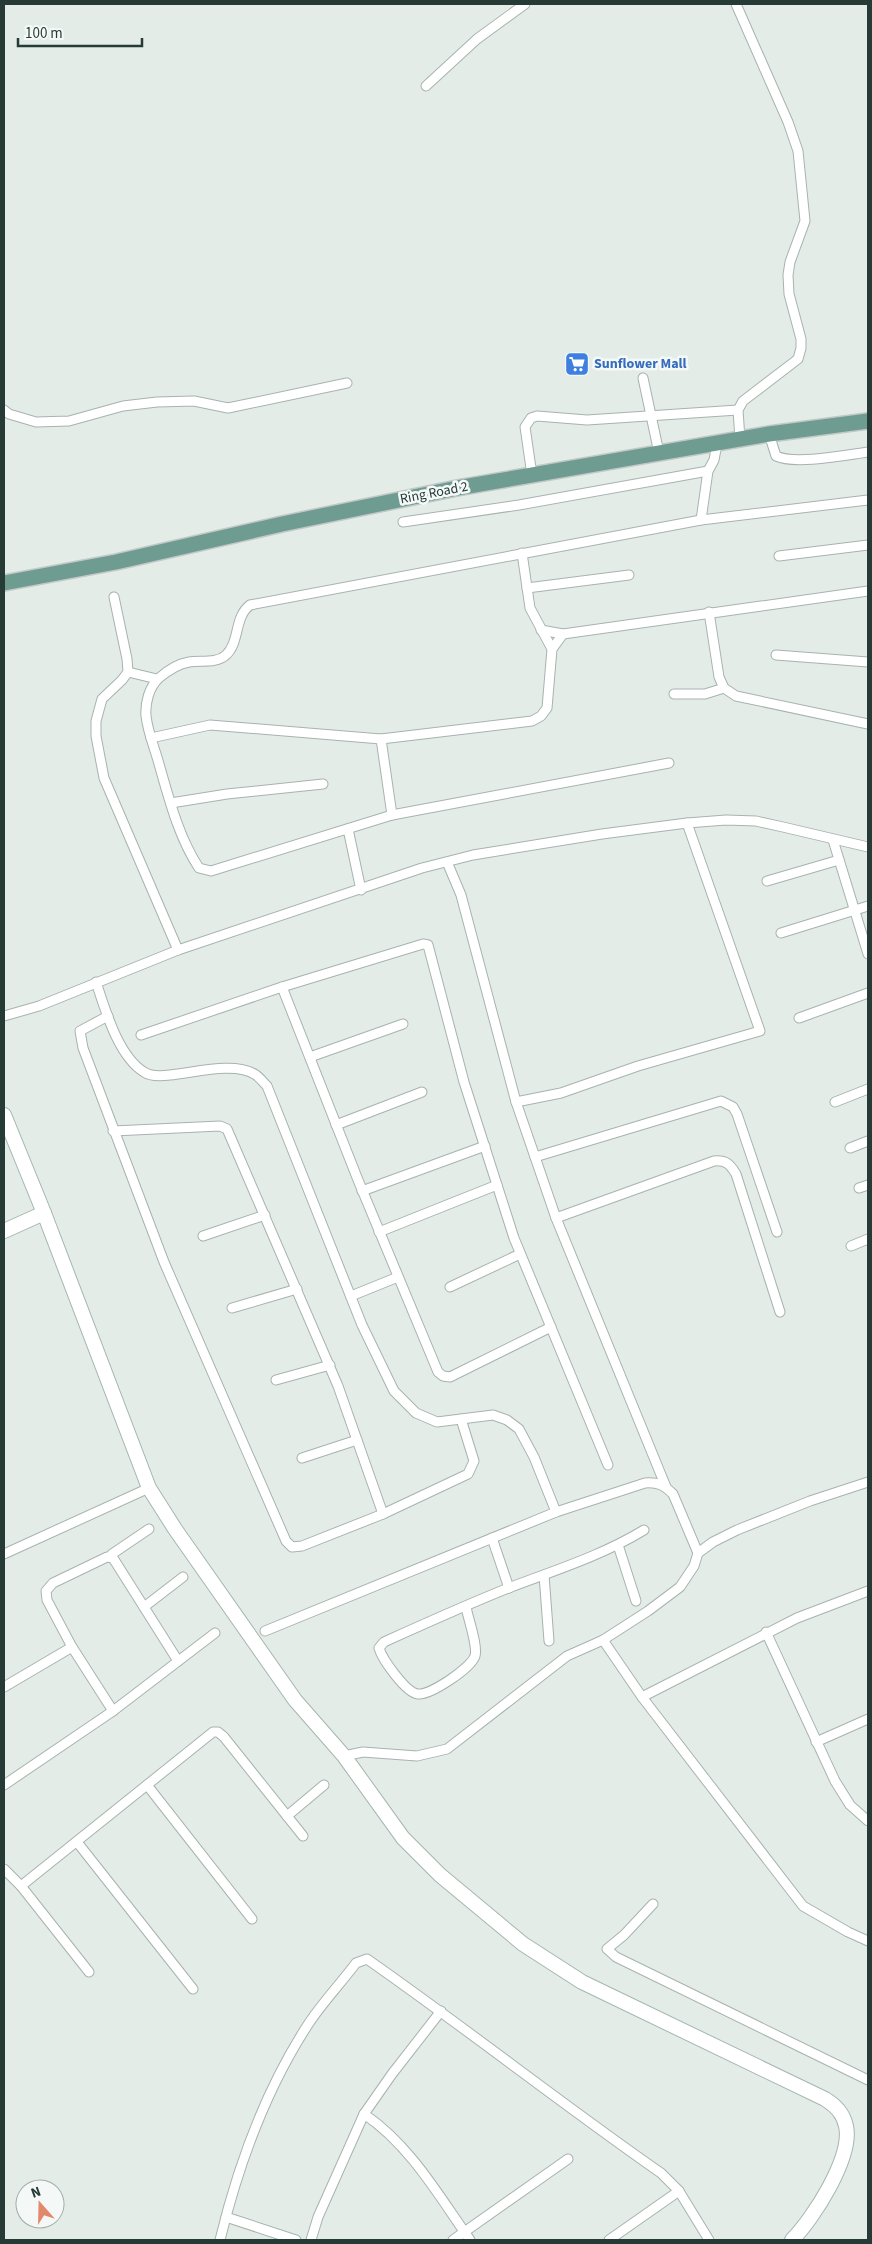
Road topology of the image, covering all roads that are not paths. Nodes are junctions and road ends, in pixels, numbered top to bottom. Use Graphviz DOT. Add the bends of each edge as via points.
graph roads {
  1 [pos="525,4"];
  2 [pos="736,4"];
  3 [pos="426,86"];
  4 [pos="643,378"];
  5 [pos="347,383"];
  6 [pos="4,410"];
  7 [pos="738,410"];
  8 [pos="652,416"];
  9 [pos="868,421"];
  10 [pos="769,434"];
  11 [pos="740,439"];
  12 [pos="717,444"];
  13 [pos="868,452"];
  14 [pos="659,453"];
  15 [pos="708,471"];
  16 [pos="532,475"];
  17 [pos="868,500"];
  18 [pos="701,520"];
  19 [pos="404,522"];
  20 [pos="868,545"];
  21 [pos="522,553"];
  22 [pos="779,556"];
  23 [pos="629,575"];
  24 [pos="4,583"];
  25 [pos="527,588"];
  26 [pos="868,592"];
  27 [pos="114,596"];
  28 [pos="709,612"];
  29 [pos="541,630"];
  30 [pos="563,634"];
  31 [pos="552,649"];
  32 [pos="776,655"];
  33 [pos="868,662"];
  34 [pos="128,672"];
  35 [pos="157,679"];
  36 [pos="724,688"];
  37 [pos="674,694"];
  38 [pos="868,724"];
  39 [pos="151,738"];
  40 [pos="382,739"];
  41 [pos="669,763"];
  42 [pos="323,784"];
  43 [pos="171,804"];
  44 [pos="392,816"];
  45 [pos="687,823"];
  46 [pos="348,829"];
  47 [pos="833,840"];
  48 [pos="868,848"];
  49 [pos="840,860"];
  50 [pos="447,862"];
  51 [pos="767,881"];
  52 [pos="361,890"];
  53 [pos="868,906"];
  54 [pos="855,911"];
  55 [pos="781,932"];
  56 [pos="178,950"];
  57 [pos="868,954"];
  58 [pos="96,982"];
  59 [pos="282,987"];
  60 [pos="868,993"];
  61 [pos="4,1016"];
  62 [pos="108,1016"];
  63 [pos="799,1018"];
  64 [pos="403,1024"];
  65 [pos="141,1035"];
  66 [pos="310,1057"];
  67 [pos="868,1089"];
  68 [pos="422,1092"];
  69 [pos="516,1102"];
  70 [pos="834,1102"];
  71 [pos="4,1115"];
  72 [pos="336,1125"];
  73 [pos="114,1131"];
  74 [pos="868,1141"];
  75 [pos="485,1146"];
  76 [pos="850,1148"];
  77 [pos="535,1157"];
  78 [pos="497,1184"];
  79 [pos="362,1191"];
  80 [pos="44,1213"];
  81 [pos="265,1215"];
  82 [pos="556,1218"];
  83 [pos="4,1231"];
  84 [pos="379,1232"];
  85 [pos="777,1232"];
  86 [pos="203,1236"];
  87 [pos="868,1239"];
  88 [pos="851,1246"];
  89 [pos="520,1254"];
  90 [pos="398,1277"];
  91 [pos="450,1288"];
  92 [pos="297,1289"];
  93 [pos="350,1296"];
  94 [pos="232,1308"];
  95 [pos="780,1312"];
  96 [pos="551,1327"];
  97 [pos="330,1365"];
  98 [pos="276,1380"];
  99 [pos="461,1419"];
  100 [pos="357,1440"];
  101 [pos="302,1458"];
  102 [pos="608,1465"];
  103 [pos="868,1482"];
  104 [pos="666,1487"];
  105 [pos="149,1488"];
  106 [pos="556,1512"];
  107 [pos="383,1514"];
  108 [pos="149,1529"];
  109 [pos="644,1530"];
  110 [pos="492,1538"];
  111 [pos="618,1545"];
  112 [pos="698,1553"];
  113 [pos="4,1554"];
  114 [pos="110,1558"];
  115 [pos="544,1575"];
  116 [pos="183,1577"];
  117 [pos="509,1588"];
  118 [pos="868,1592"];
  119 [pos="636,1601"];
  120 [pos="466,1606"];
  121 [pos="144,1608"];
  122 [pos="265,1631"];
  123 [pos="766,1632"];
  124 [pos="216,1633"];
  125 [pos="603,1640"];
  126 [pos="549,1641"];
  127 [pos="72,1647"];
  128 [pos="178,1661"];
  129 [pos="5,1685"];
  130 [pos="642,1698"];
  131 [pos="113,1712"];
  132 [pos="868,1719"];
  133 [pos="816,1742"];
  134 [pos="344,1756"];
  135 [pos="4,1785"];
  136 [pos="147,1785"];
  137 [pos="324,1785"];
  138 [pos="287,1816"];
  139 [pos="868,1821"];
  140 [pos="303,1836"];
  141 [pos="77,1842"];
  142 [pos="4,1870"];
  143 [pos="21,1886"];
  144 [pos="654,1904"];
  145 [pos="252,1919"];
  146 [pos="868,1941"];
  147 [pos="89,1972"];
  148 [pos="193,1989"];
  149 [pos="441,2011"];
  150 [pos="868,2080"];
  151 [pos="364,2114"];
  152 [pos="568,2159"];
  153 [pos="679,2191"];
  154 [pos="226,2216"];
  155 [pos="467,2236"];
  156 [pos="220,2240"];
  157 [pos="296,2240"];
  158 [pos="311,2240"];
  159 [pos="453,2240"];
  160 [pos="609,2240"];
  161 [pos="709,2240"];
  162 [pos="792,2240"];
  1 -- 3 [label="street" via="478,39"];
  2 -- 7 [label="street" via="798,151 805,221 788,275 789,294 800,339 798,359 743,401"];
  4 -- 8 [label="street"];
  5 -- 6 [label="street" via="228,408 194,401 157,402 123,406 69,421 36,422"];
  7 -- 8 [label="street"];
  7 -- 11 [label="street"];
  8 -- 14 [label="street"];
  8 -- 16 [label="street" via="587,420 544,415 531,418 524,432"];
  9 -- 10 [label="main road, Ring Road 2"];
  10 -- 11 [label="main road, Ring Road 2"];
  10 -- 13 [label="street" via="776,456 782,459"];
  11 -- 12 [label="main road, Ring Road 2"];
  12 -- 14 [label="main road, Ring Road 2"];
  12 -- 15 [label="street"];
  14 -- 16 [label="main road, Ring Road 2"];
  15 -- 18 [label="street"];
  15 -- 19 [label="street"];
  16 -- 24 [label="main road, Ring Road 2"];
  17 -- 18 [label="street"];
  18 -- 21 [label="street"];
  20 -- 22 [label="street"];
  21 -- 25 [label="street"];
  21 -- 35 [label="street" via="250,605 241,614 229,651 223,657 187,662"];
  23 -- 25 [label="street"];
  25 -- 29 [label="street" via="530,608"];
  26 -- 28 [label="street"];
  27 -- 34 [label="street"];
  28 -- 30 [label="street"];
  28 -- 36 [label="street" via="719,677"];
  29 -- 30 [label="street"];
  29 -- 31 [label="street"];
  30 -- 31 [label="street"];
  31 -- 40 [label="street" via="547,708 532,721"];
  32 -- 33 [label="street"];
  34 -- 35 [label="street"];
  34 -- 56 [label="street" via="102,699 96,736 104,778"];
  35 -- 39 [label="street" via="148,694 146,715"];
  36 -- 37 [label="street" via="705,694"];
  36 -- 38 [label="street" via="736,696"];
  39 -- 40 [label="street" via="210,725"];
  39 -- 43 [label="street"];
  40 -- 44 [label="street"];
  41 -- 44 [label="street"];
  42 -- 43 [label="street" via="227,794"];
  43 -- 46 [label="street" via="192,858 199,868 211,871"];
  44 -- 46 [label="street"];
  45 -- 47 [label="street" via="756,822"];
  45 -- 50 [label="street" via="593,835"];
  45 -- 69 [label="street" via="760,1031 656,1060 561,1093"];
  46 -- 52 [label="street"];
  47 -- 48 [label="street"];
  47 -- 49 [label="street"];
  49 -- 51 [label="street"];
  49 -- 54 [label="street"];
  50 -- 52 [label="street"];
  50 -- 69 [label="street" via="461,896"];
  52 -- 56 [label="street"];
  53 -- 54 [label="street"];
  54 -- 55 [label="street"];
  54 -- 57 [label="street"];
  56 -- 58 [label="street"];
  58 -- 61 [label="street" via="39,1006"];
  58 -- 62 [label="street"];
  59 -- 65 [label="street"];
  59 -- 66 [label="street"];
  59 -- 75 [label="street" via="428,945 464,1082"];
  60 -- 63 [label="street"];
  62 -- 73 [label="street" via="80,1031 83,1048"];
  62 -- 93 [label="street" via="130,1060 144,1073 159,1076 228,1068 246,1071 267,1086"];
  64 -- 66 [label="street"];
  66 -- 72 [label="street"];
  67 -- 70 [label="street"];
  68 -- 72 [label="street"];
  69 -- 77 [label="street"];
  71 -- 80 [label="street"];
  72 -- 79 [label="street"];
  73 -- 81 [label="street" via="220,1126 227,1129"];
  73 -- 107 [label="street" via="164,1262 286,1541 292,1547 302,1546"];
  74 -- 76 [label="street"];
  75 -- 78 [label="street"];
  75 -- 79 [label="street"];
  77 -- 82 [label="street"];
  77 -- 85 [label="street" via="721,1101 733,1107 737,1114"];
  78 -- 84 [label="street"];
  78 -- 89 [label="street"];
  79 -- 84 [label="street"];
  80 -- 83 [label="street"];
  80 -- 105 [label="street"];
  81 -- 86 [label="street"];
  81 -- 92 [label="street"];
  82 -- 95 [label="street" via="723,1160 736,1174"];
  82 -- 104 [label="street"];
  84 -- 90 [label="street"];
  87 -- 88 [label="street"];
  89 -- 91 [label="street"];
  89 -- 96 [label="street"];
  90 -- 93 [label="street"];
  90 -- 96 [label="street" via="438,1372 443,1376 450,1377"];
  92 -- 94 [label="street"];
  92 -- 97 [label="street"];
  93 -- 99 [label="street" via="394,1390 416,1414 437,1422"];
  96 -- 102 [label="street"];
  97 -- 98 [label="street"];
  97 -- 100 [label="street"];
  99 -- 106 [label="street" via="493,1415 519,1429"];
  99 -- 107 [label="street" via="474,1461 468,1474"];
  100 -- 101 [label="street"];
  100 -- 107 [label="street"];
  103 -- 112 [label="street" via="737,1530"];
  104 -- 106 [label="street" via="656,1482 645,1483"];
  104 -- 112 [label="street" via="673,1494"];
  105 -- 113 [label="street"];
  105 -- 134 [label="street" via="294,1700"];
  106 -- 110 [label="street"];
  108 -- 114 [label="street"];
  109 -- 111 [label="street"];
  110 -- 117 [label="street"];
  110 -- 122 [label="street"];
  111 -- 115 [label="street"];
  111 -- 119 [label="street"];
  112 -- 125 [label="street" via="694,1566 680,1587"];
  114 -- 121 [label="street"];
  114 -- 127 [label="street" via="53,1583 46,1591 47,1600"];
  115 -- 117 [label="street"];
  115 -- 126 [label="street"];
  116 -- 121 [label="street"];
  117 -- 120 [label="street"];
  118 -- 123 [label="street"];
  120 -- 120 [label="street" via="476,1654 472,1663 425,1693 410,1691 381,1656 379,1648 384,1642"];
  121 -- 128 [label="street"];
  123 -- 130 [label="street"];
  123 -- 133 [label="street"];
  124 -- 128 [label="street"];
  125 -- 130 [label="street"];
  125 -- 134 [label="street" via="567,1656 447,1749 418,1756 363,1752"];
  127 -- 129 [label="street"];
  127 -- 131 [label="street"];
  128 -- 131 [label="street"];
  130 -- 146 [label="street" via="803,1906"];
  131 -- 135 [label="street"];
  132 -- 133 [label="street"];
  133 -- 139 [label="street" via="850,1805"];
  134 -- 162 [label="street" via="417,1853 523,1944 582,1982 835,2105 847,2127 839,2166 815,2212"];
  136 -- 138 [label="street" via="213,1732 218,1732"];
  136 -- 141 [label="street"];
  136 -- 145 [label="street"];
  137 -- 138 [label="street"];
  138 -- 140 [label="street"];
  141 -- 143 [label="street"];
  141 -- 148 [label="street"];
  142 -- 143 [label="street"];
  143 -- 147 [label="street"];
  144 -- 150 [label="street" via="624,1935 606,1948 616,1957"];
  149 -- 151 [label="street"];
  149 -- 153 [label="street" via="514,2068 662,2173"];
  149 -- 154 [label="street" via="367,1960 356,1963 310,2022 287,2060 250,2142"];
  151 -- 155 [label="street" via="404,2149"];
  151 -- 158 [label="street"];
  152 -- 155 [label="street"];
  153 -- 160 [label="street"];
  153 -- 161 [label="street"];
  154 -- 156 [label="street"];
  154 -- 157 [label="street"];
  155 -- 159 [label="street"];
}
